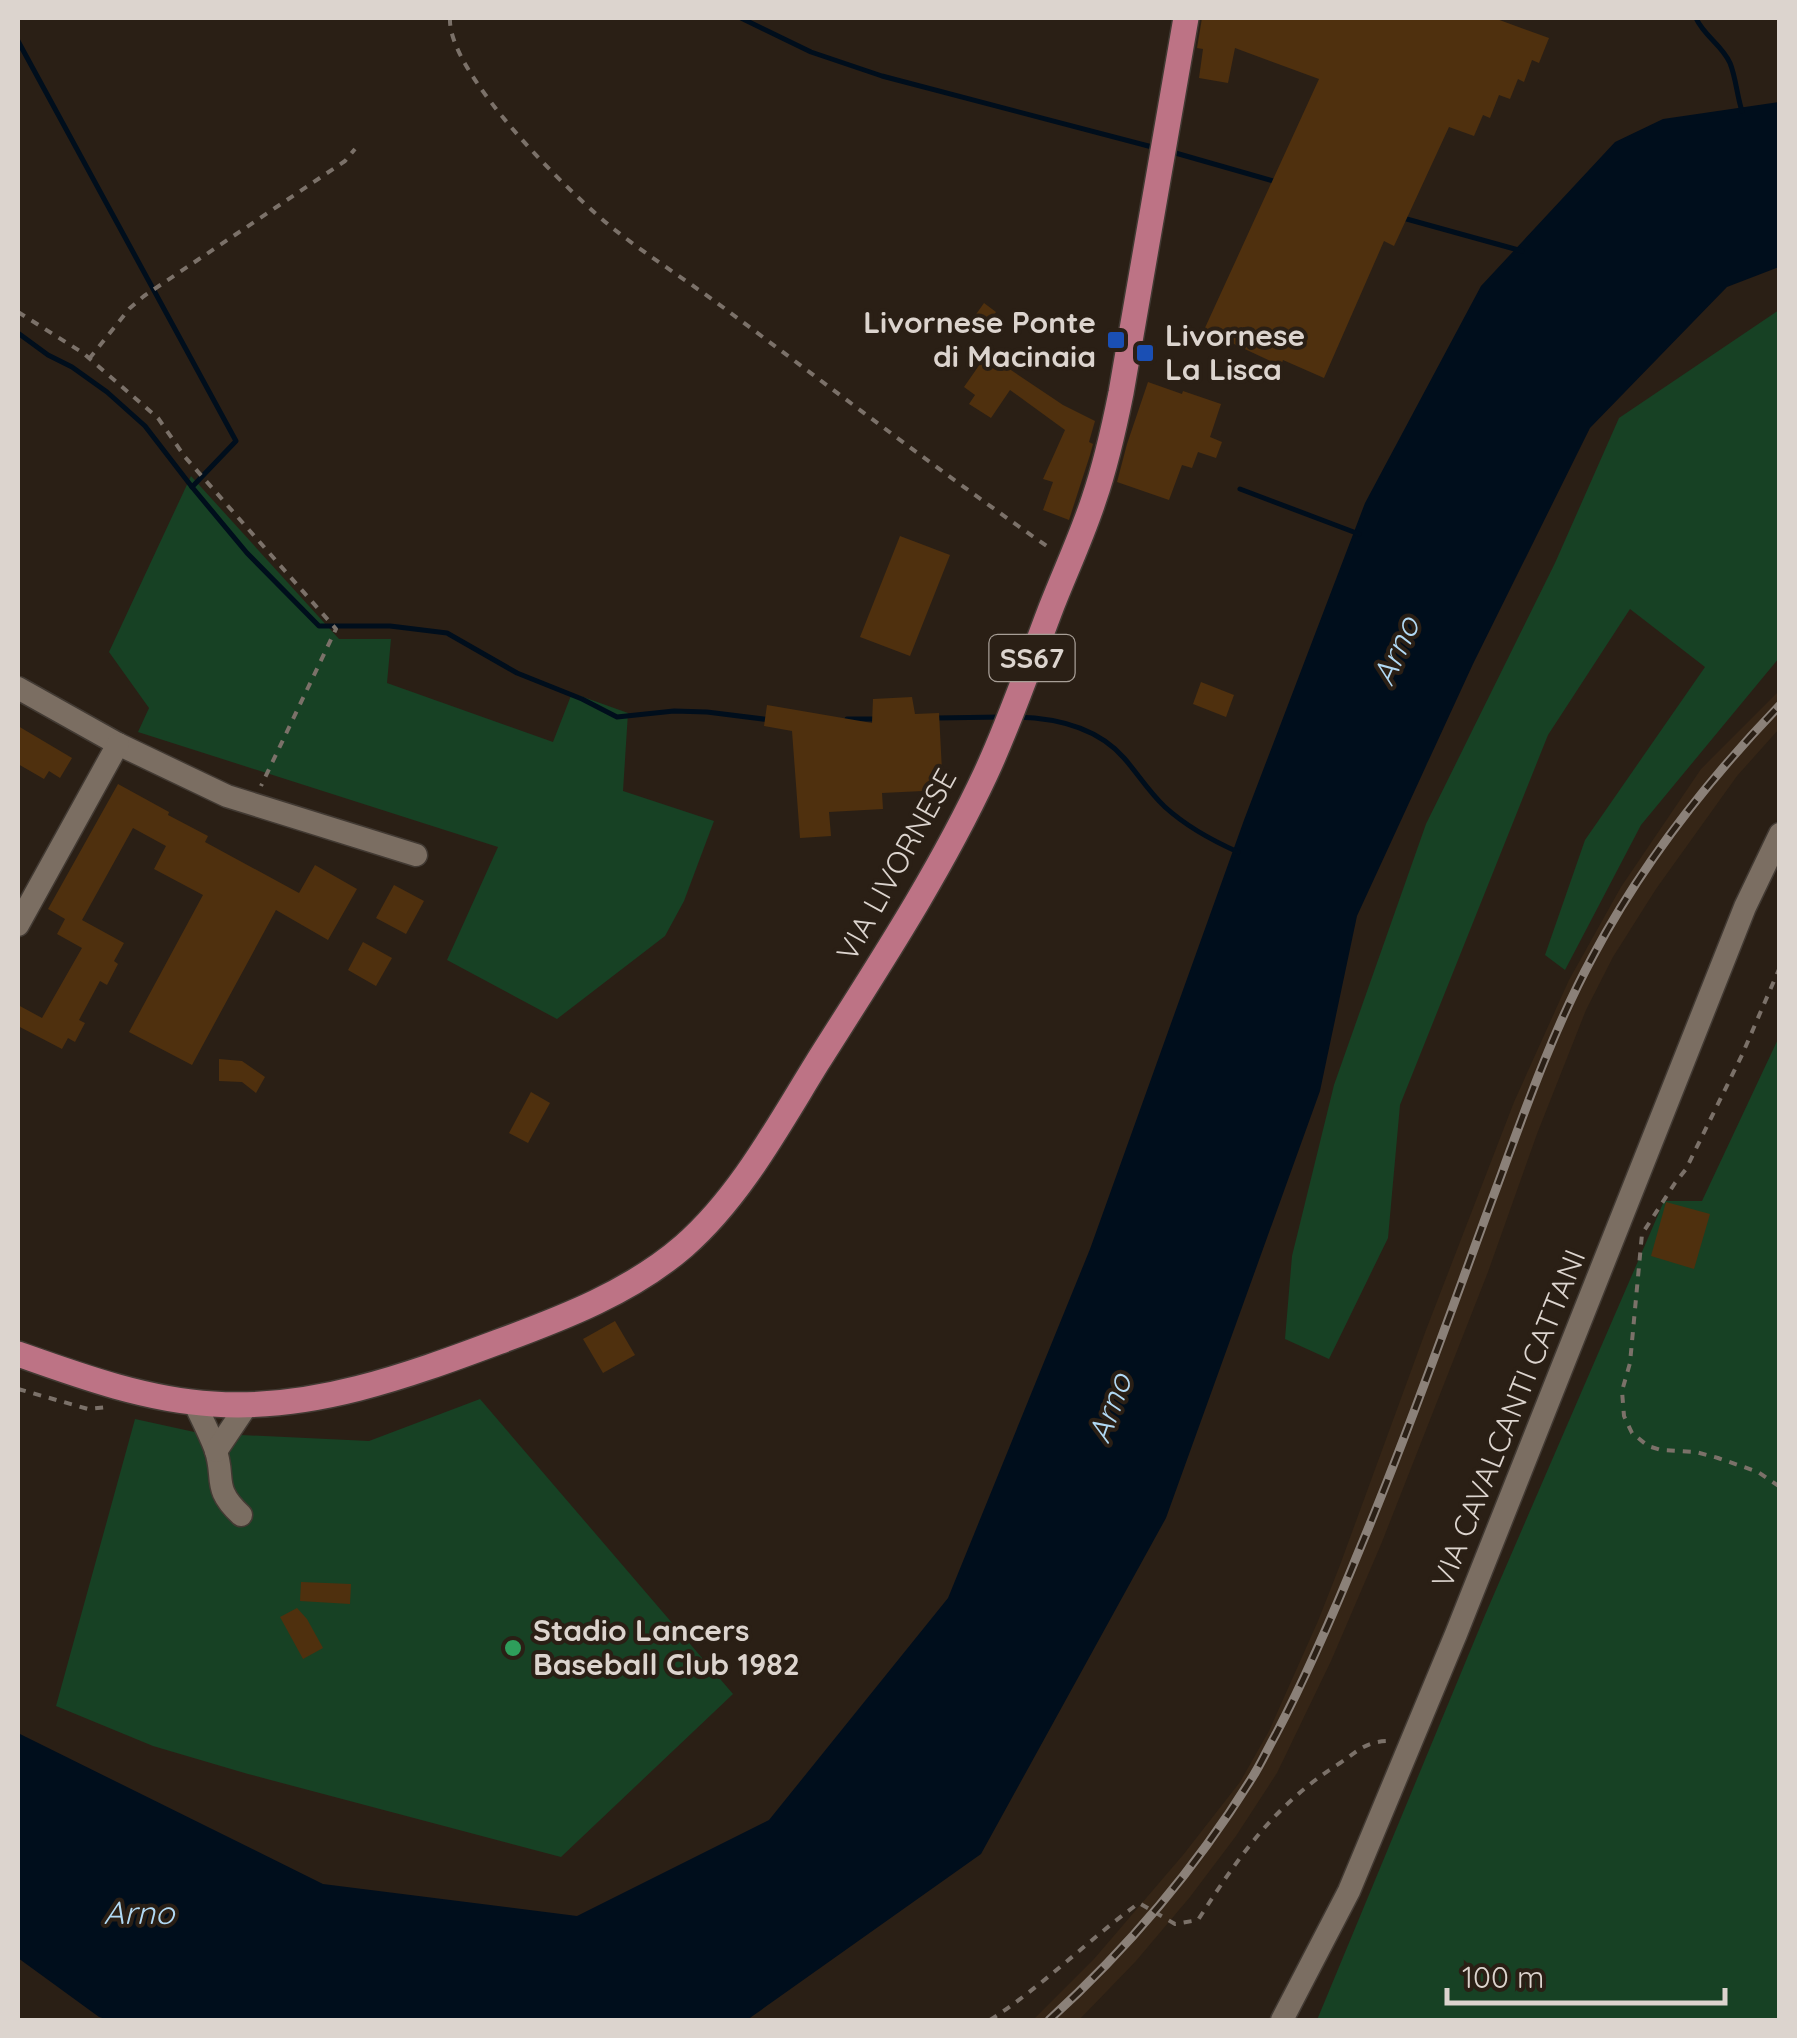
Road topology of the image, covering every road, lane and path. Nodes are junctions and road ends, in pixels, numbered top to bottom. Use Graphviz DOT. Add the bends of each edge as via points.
graph roads {
  1 [pos="450,18"];
  2 [pos="1186,18"];
  3 [pos="354,149"];
  4 [pos="18,312"];
  5 [pos="89,359"];
  6 [pos="1069,562"];
  7 [pos="18,688"];
  8 [pos="118,744"];
  9 [pos="252,804"];
  10 [pos="1780,834"];
  11 [pos="416,855"];
  12 [pos="18,924"];
  13 [pos="1780,968"];
  14 [pos="18,1354"];
  15 [pos="18,1389"];
  16 [pos="138,1390"];
  17 [pos="194,1402"];
  18 [pos="248,1406"];
  19 [pos="216,1452"];
  20 [pos="1780,1488"];
  21 [pos="241,1515"];
  22 [pos="1412,1741"];
  23 [pos="990,2020"];
  24 [pos="1282,2020"];
  1 -- 6 [label="path" via="468,73 539,160 614,229"];
  2 -- 6 [label="main road, VIA LIVORNESE / SS67" via="1109,450"];
  3 -- 5 [label="path" via="144,296"];
  4 -- 5 [label="path"];
  5 -- 9 [label="path" via="158,418 336,630"];
  6 -- 18 [label="main road, VIA LIVORNESE / SS67" via="988,770 953,840 783,1118 704,1228 633,1284 541,1326 355,1389"];
  7 -- 8 [label="street"];
  8 -- 9 [label="street"];
  8 -- 12 [label="street"];
  9 -- 11 [label="street"];
  10 -- 22 [label="street, VIA CAVALCANTI CATTANI"];
  13 -- 20 [label="path" via="1686,1170 1642,1234 1622,1391 1632,1433 1648,1446 1718,1458"];
  14 -- 16 [label="main road, VIA LIVORNESE"];
  15 -- 16 [label="path" via="88,1410 119,1404"];
  16 -- 17 [label="main road, VIA LIVORNESE"];
  17 -- 18 [label="main road, VIA LIVORNESE"];
  17 -- 19 [label="street"];
  18 -- 19 [label="street"];
  19 -- 21 [label="street" via="221,1490"];
  22 -- 23 [label="path" via="1374,1741 1308,1783 1260,1831 1198,1920 1176,1924 1139,1903"];
  22 -- 24 [label="street, VIA CAVALCANTI CATTANI" via="1349,1891"];
}
